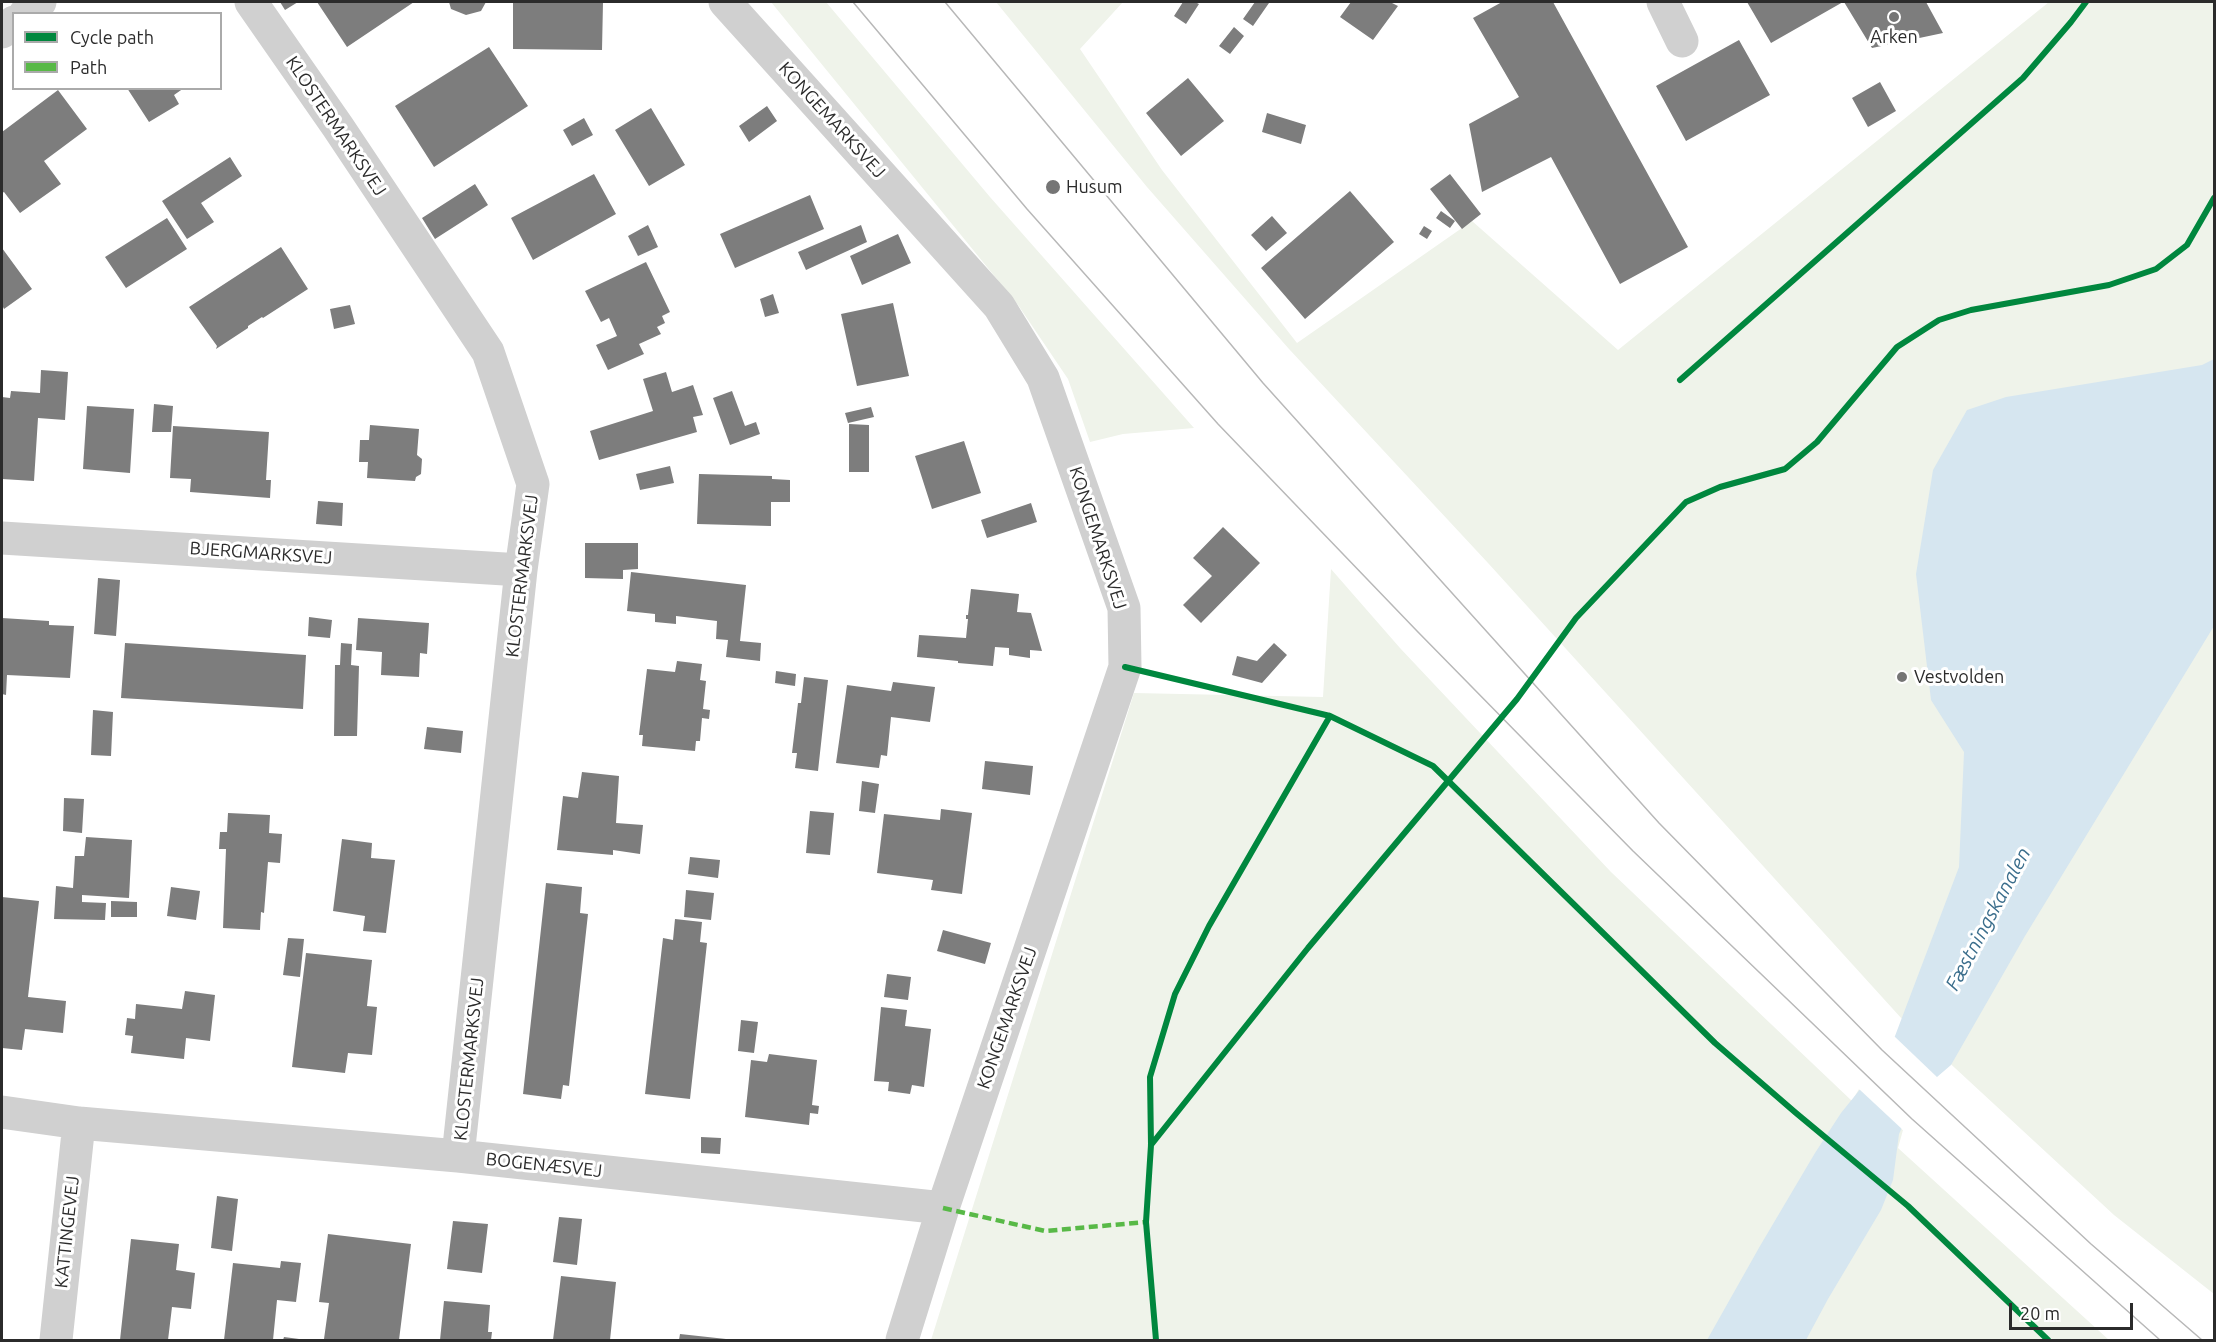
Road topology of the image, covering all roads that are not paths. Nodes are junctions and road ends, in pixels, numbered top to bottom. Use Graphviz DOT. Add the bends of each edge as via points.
graph roads {
  1 [pos="40,2"];
  2 [pos="251,2"];
  3 [pos="725,2"];
  4 [pos="1662,2"];
  5 [pos="28,12"];
  6 [pos="1682,41"];
  7 [pos="2,538"];
  8 [pos="521,570"];
  9 [pos="2,1112"];
  10 [pos="79,1123"];
  11 [pos="458,1156"];
  12 [pos="943,1208"];
  13 [pos="56,1341"];
  14 [pos="902,1341"];
  1 -- 5 [label="street"];
  2 -- 8 [label="street, KLOSTERMARKSVEJ" via="488,352 533,484"];
  3 -- 12 [label="street, KONGEMARKSVEJ" via="999,306 1043,378 1124,608 1125,667"];
  4 -- 6 [label="street"];
  7 -- 8 [label="street, BJERGMARKSVEJ"];
  8 -- 11 [label="street, KLOSTERMARKSVEJ"];
  9 -- 10 [label="street, BOGENÆSVEJ"];
  10 -- 11 [label="street, BOGENÆSVEJ"];
  10 -- 13 [label="street, KATTINGEVEJ"];
  11 -- 12 [label="street, BOGENÆSVEJ"];
  12 -- 14 [label="street, KONGEMARKSVEJ"];
}
